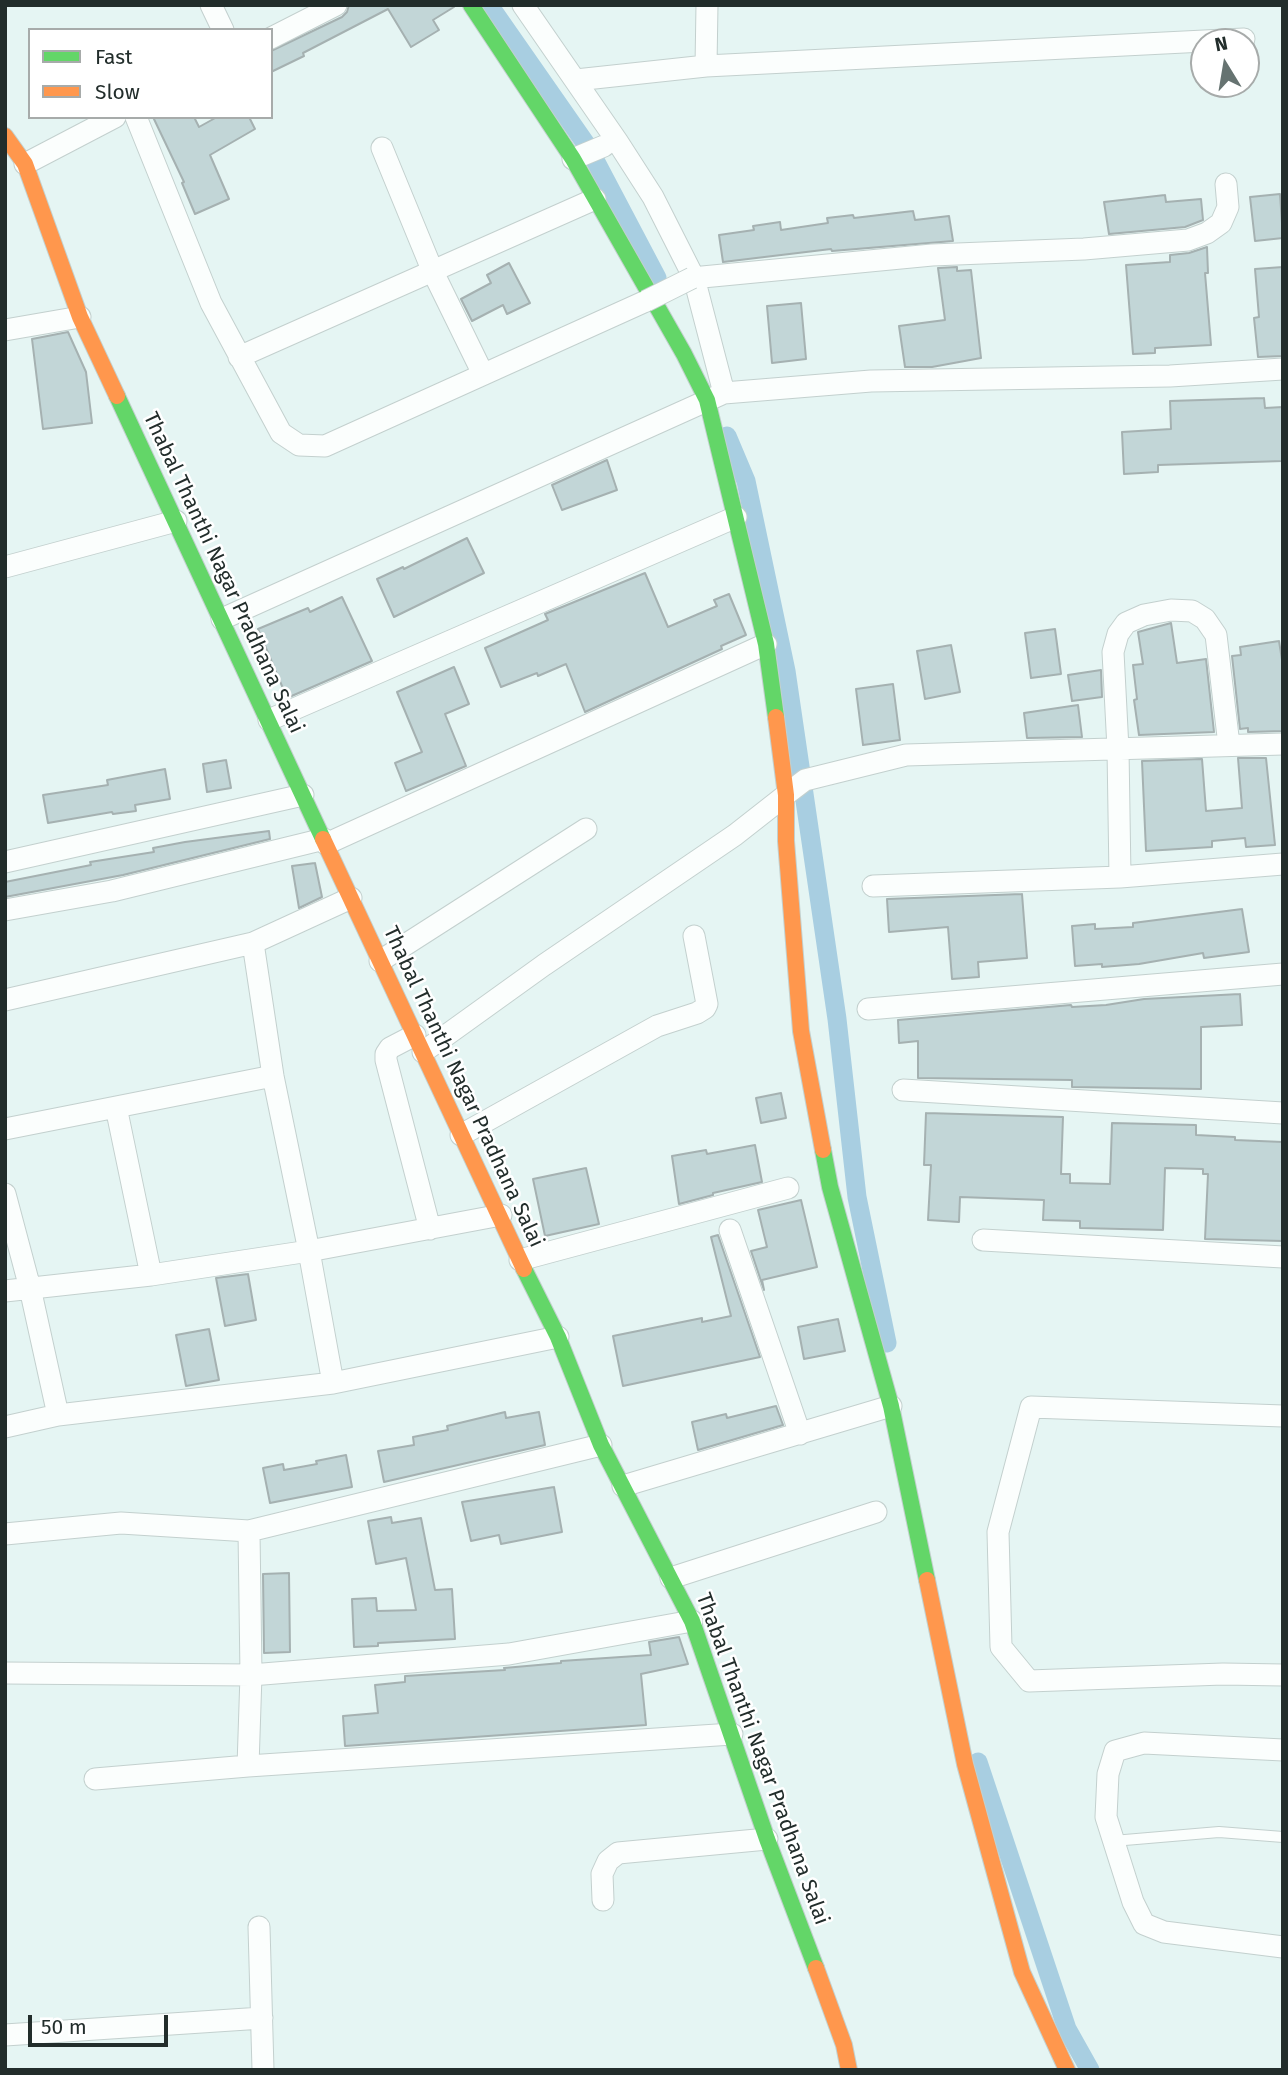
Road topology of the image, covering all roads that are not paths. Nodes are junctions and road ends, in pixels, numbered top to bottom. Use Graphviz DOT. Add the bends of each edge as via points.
graph roads {
  1 [pos="211,5"];
  2 [pos="336,5"];
  3 [pos="471,5"];
  4 [pos="523,5"];
  5 [pos="707,5"];
  6 [pos="222,28"];
  7 [pos="273,37"];
  8 [pos="1190,42"];
  9 [pos="706,66"];
  10 [pos="576,80"];
  11 [pos="111,119"];
  12 [pos="137,119"];
  13 [pos="5,136"];
  14 [pos="604,146"];
  15 [pos="382,148"];
  16 [pos="578,157"];
  17 [pos="25,164"];
  18 [pos="1226,184"];
  19 [pos="595,199"];
  20 [pos="433,272"];
  21 [pos="693,278"];
  22 [pos="80,317"];
  23 [pos="5,330"];
  24 [pos="239,357"];
  25 [pos="1283,369"];
  26 [pos="482,374"];
  27 [pos="716,396"];
  28 [pos="736,517"];
  29 [pos="176,521"];
  30 [pos="5,567"];
  31 [pos="222,619"];
  32 [pos="766,644"];
  33 [pos="268,720"];
  34 [pos="1283,744"];
  35 [pos="1230,745"];
  36 [pos="1118,749"];
  37 [pos="787,794"];
  38 [pos="303,795"];
  39 [pos="586,829"];
  40 [pos="325,842"];
  41 [pos="5,862"];
  42 [pos="1283,864"];
  43 [pos="1120,877"];
  44 [pos="873,886"];
  45 [pos="351,898"];
  46 [pos="5,910"];
  47 [pos="694,936"];
  48 [pos="253,943"];
  49 [pos="380,961"];
  50 [pos="1283,974"];
  51 [pos="5,1000"];
  52 [pos="868,1009"];
  53 [pos="419,1043"];
  54 [pos="272,1076"];
  55 [pos="903,1090"];
  56 [pos="116,1107"];
  57 [pos="1283,1113"];
  58 [pos="5,1129"];
  59 [pos="461,1135"];
  60 [pos="788,1188"];
  61 [pos="5,1194"];
  62 [pos="501,1215"];
  63 [pos="430,1229"];
  64 [pos="730,1230"];
  65 [pos="983,1240"];
  66 [pos="309,1251"];
  67 [pos="1283,1257"];
  68 [pos="520,1260"];
  69 [pos="151,1275"];
  70 [pos="30,1288"];
  71 [pos="5,1291"];
  72 [pos="558,1337"];
  73 [pos="334,1383"];
  74 [pos="891,1406"];
  75 [pos="58,1415"];
  76 [pos="1283,1416"];
  77 [pos="5,1427"];
  78 [pos="800,1434"];
  79 [pos="601,1445"];
  80 [pos="623,1486"];
  81 [pos="876,1513"];
  82 [pos="249,1531"];
  83 [pos="5,1534"];
  84 [pos="671,1578"];
  85 [pos="692,1621"];
  86 [pos="5,1673"];
  87 [pos="251,1675"];
  88 [pos="1283,1675"];
  89 [pos="732,1734"];
  90 [pos="1283,1751"];
  91 [pos="248,1766"];
  92 [pos="94,1779"];
  93 [pos="1283,1837"];
  94 [pos="767,1839"];
  95 [pos="1114,1841"];
  96 [pos="603,1900"];
  97 [pos="259,1927"];
  98 [pos="1283,1947"];
  99 [pos="262,2018"];
  100 [pos="5,2035"];
  101 [pos="263,2070"];
  102 [pos="849,2070"];
  103 [pos="1067,2070"];
  1 -- 6 [label="street"];
  2 -- 7 [label="street"];
  3 -- 16 [label="street"];
  4 -- 10 [label="street"];
  5 -- 9 [label="street"];
  8 -- 9 [label="street"];
  9 -- 10 [label="street"];
  10 -- 21 [label="street" via="653,197"];
  11 -- 17 [label="street"];
  12 -- 24 [label="street" via="211,303"];
  13 -- 17 [label="street, Thabal Thanthi Nagar Pradhana Salai"];
  14 -- 16 [label="street"];
  15 -- 20 [label="street"];
  16 -- 19 [label="street"];
  17 -- 22 [label="street, Thabal Thanthi Nagar Pradhana Salai"];
  18 -- 21 [label="street" via="1228,206 1221,223 1188,240 932,254"];
  19 -- 20 [label="street"];
  19 -- 27 [label="street" via="684,355"];
  20 -- 24 [label="street"];
  20 -- 26 [label="street"];
  21 -- 26 [label="street, bridge"];
  21 -- 27 [label="street"];
  22 -- 23 [label="street"];
  22 -- 29 [label="street, Thabal Thanthi Nagar Pradhana Salai"];
  24 -- 26 [label="street" via="281,433 299,445 325,446"];
  25 -- 27 [label="street" via="1170,376 871,381"];
  27 -- 28 [label="street"];
  27 -- 31 [label="street"];
  28 -- 32 [label="street"];
  28 -- 33 [label="street"];
  29 -- 30 [label="street"];
  29 -- 31 [label="street, Thabal Thanthi Nagar Pradhana Salai"];
  31 -- 33 [label="street, Thabal Thanthi Nagar Pradhana Salai"];
  32 -- 37 [label="street"];
  32 -- 40 [label="street"];
  33 -- 38 [label="street, Thabal Thanthi Nagar Pradhana Salai"];
  34 -- 35 [label="street"];
  35 -- 36 [label="street"];
  35 -- 36 [label="street" via="1216,635 1205,619 1192,611 1171,610 1126,622 1118,634 1113,652"];
  36 -- 37 [label="street" via="906,755 805,780"];
  36 -- 43 [label="street"];
  37 -- 53 [label="street" via="544,965"];
  37 -- 74 [label="street" via="786,841 801,1031 830,1187"];
  38 -- 40 [label="street, Thabal Thanthi Nagar Pradhana Salai"];
  38 -- 41 [label="street"];
  39 -- 49 [label="street"];
  40 -- 45 [label="street, Thabal Thanthi Nagar Pradhana Salai"];
  40 -- 46 [label="street" via="112,891"];
  42 -- 43 [label="street"];
  43 -- 44 [label="street"];
  45 -- 48 [label="street"];
  45 -- 49 [label="street, Thabal Thanthi Nagar Pradhana Salai"];
  47 -- 59 [label="street" via="705,1008 657,1026"];
  48 -- 51 [label="street"];
  48 -- 54 [label="street"];
  49 -- 53 [label="street, Thabal Thanthi Nagar Pradhana Salai"];
  50 -- 52 [label="street"];
  53 -- 59 [label="street, Thabal Thanthi Nagar Pradhana Salai"];
  53 -- 63 [label="street" via="390,1048 386,1060"];
  54 -- 56 [label="street"];
  54 -- 66 [label="street"];
  55 -- 57 [label="street"];
  56 -- 58 [label="street"];
  56 -- 69 [label="street"];
  59 -- 62 [label="street, Thabal Thanthi Nagar Pradhana Salai"];
  60 -- 68 [label="street"];
  61 -- 70 [label="street"];
  62 -- 63 [label="street"];
  62 -- 68 [label="street, Thabal Thanthi Nagar Pradhana Salai"];
  63 -- 66 [label="street"];
  64 -- 78 [label="street"];
  65 -- 67 [label="street"];
  66 -- 69 [label="street"];
  66 -- 73 [label="street"];
  68 -- 72 [label="street, Thabal Thanthi Nagar Pradhana Salai"];
  69 -- 70 [label="street"];
  70 -- 71 [label="street"];
  70 -- 75 [label="street"];
  72 -- 73 [label="street"];
  72 -- 79 [label="street, Thabal Thanthi Nagar Pradhana Salai"];
  73 -- 75 [label="street"];
  74 -- 78 [label="street"];
  74 -- 103 [label="street" via="965,1764 1022,1972"];
  75 -- 77 [label="street"];
  76 -- 88 [label="street" via="1031,1407 998,1532 1001,1647 1029,1681"];
  78 -- 80 [label="street"];
  79 -- 80 [label="street, Thabal Thanthi Nagar Pradhana Salai"];
  79 -- 82 [label="street"];
  80 -- 84 [label="street, Thabal Thanthi Nagar Pradhana Salai"];
  81 -- 84 [label="street"];
  82 -- 83 [label="street" via="121,1522"];
  82 -- 87 [label="street"];
  84 -- 85 [label="street, Thabal Thanthi Nagar Pradhana Salai"];
  85 -- 87 [label="street" via="509,1654"];
  85 -- 89 [label="street, Thabal Thanthi Nagar Pradhana Salai"];
  86 -- 87 [label="street"];
  87 -- 91 [label="street"];
  89 -- 91 [label="street"];
  89 -- 94 [label="street, Thabal Thanthi Nagar Pradhana Salai"];
  90 -- 95 [label="street" via="1144,1743 1115,1751 1108,1774 1106,1817"];
  91 -- 92 [label="street"];
  93 -- 95 [label="lane" via="1219,1832"];
  94 -- 96 [label="street" via="618,1853 602,1874"];
  94 -- 102 [label="street, Thabal Thanthi Nagar Pradhana Salai" via="844,2045"];
  95 -- 98 [label="street" via="1144,1924 1164,1932"];
  97 -- 99 [label="street"];
  99 -- 100 [label="street"];
  99 -- 101 [label="street"];
}
